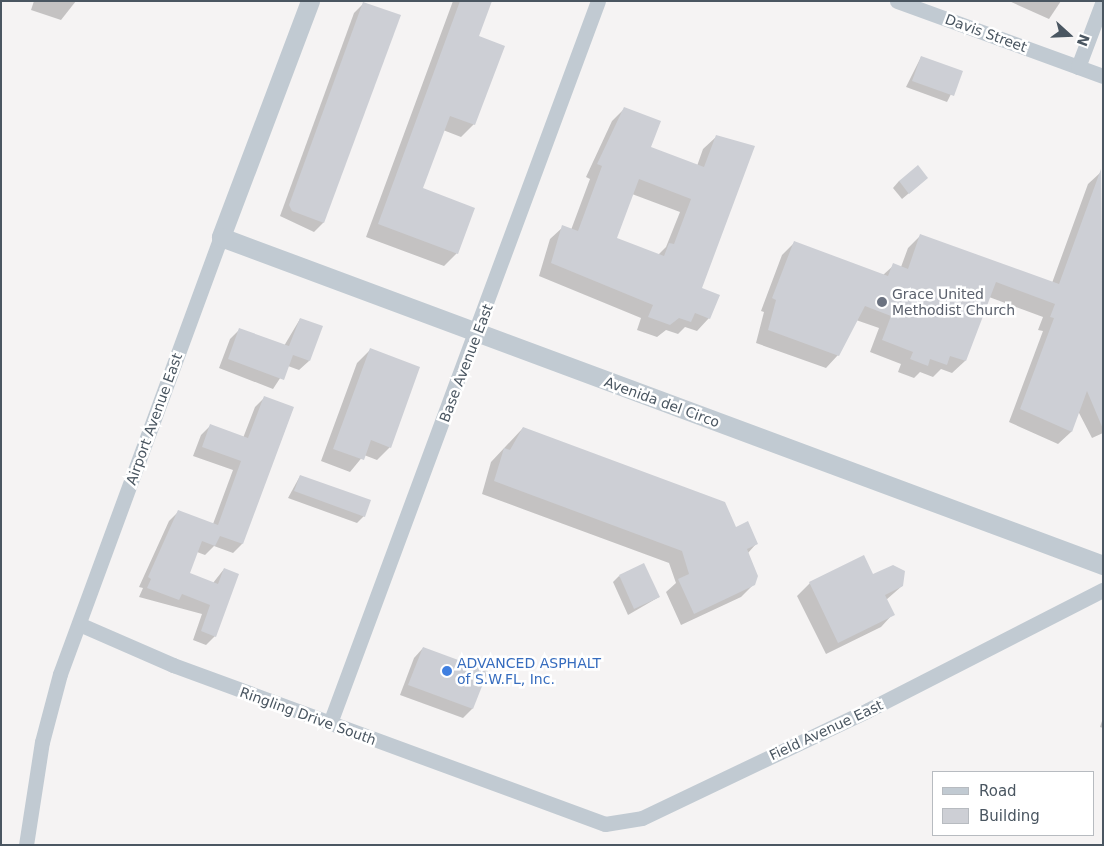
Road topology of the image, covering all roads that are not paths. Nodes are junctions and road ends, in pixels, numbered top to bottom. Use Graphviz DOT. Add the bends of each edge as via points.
graph roads {
  1 [pos="310,1"];
  2 [pos="598,1"];
  3 [pos="897,1"];
  4 [pos="1103,1"];
  5 [pos="1078,67"];
  6 [pos="1103,76"];
  7 [pos="222,237"];
  8 [pos="477,333"];
  9 [pos="1103,566"];
  10 [pos="1103,590"];
  11 [pos="79,624"];
  12 [pos="330,723"];
  13 [pos="540,802"];
  14 [pos="26,845"];
  1 -- 7 [label="street, Airport Avenue East"];
  2 -- 8 [label="street, Base Avenue East"];
  3 -- 5 [label="street, Davis Street"];
  4 -- 5 [label="street"];
  5 -- 6 [label="street, Davis Street"];
  7 -- 8 [label="street, Avenida del Circo"];
  7 -- 11 [label="street, Airport Avenue East"];
  8 -- 9 [label="street, Avenida del Circo"];
  8 -- 12 [label="street, Base Avenue East"];
  10 -- 13 [label="street, Field Avenue East" via="642,818 605,824"];
  11 -- 12 [label="street, Ringling Drive South" via="172,665"];
  11 -- 14 [label="street, Airport Avenue East" via="47,719"];
  12 -- 13 [label="street, Ringling Drive South"];
}
